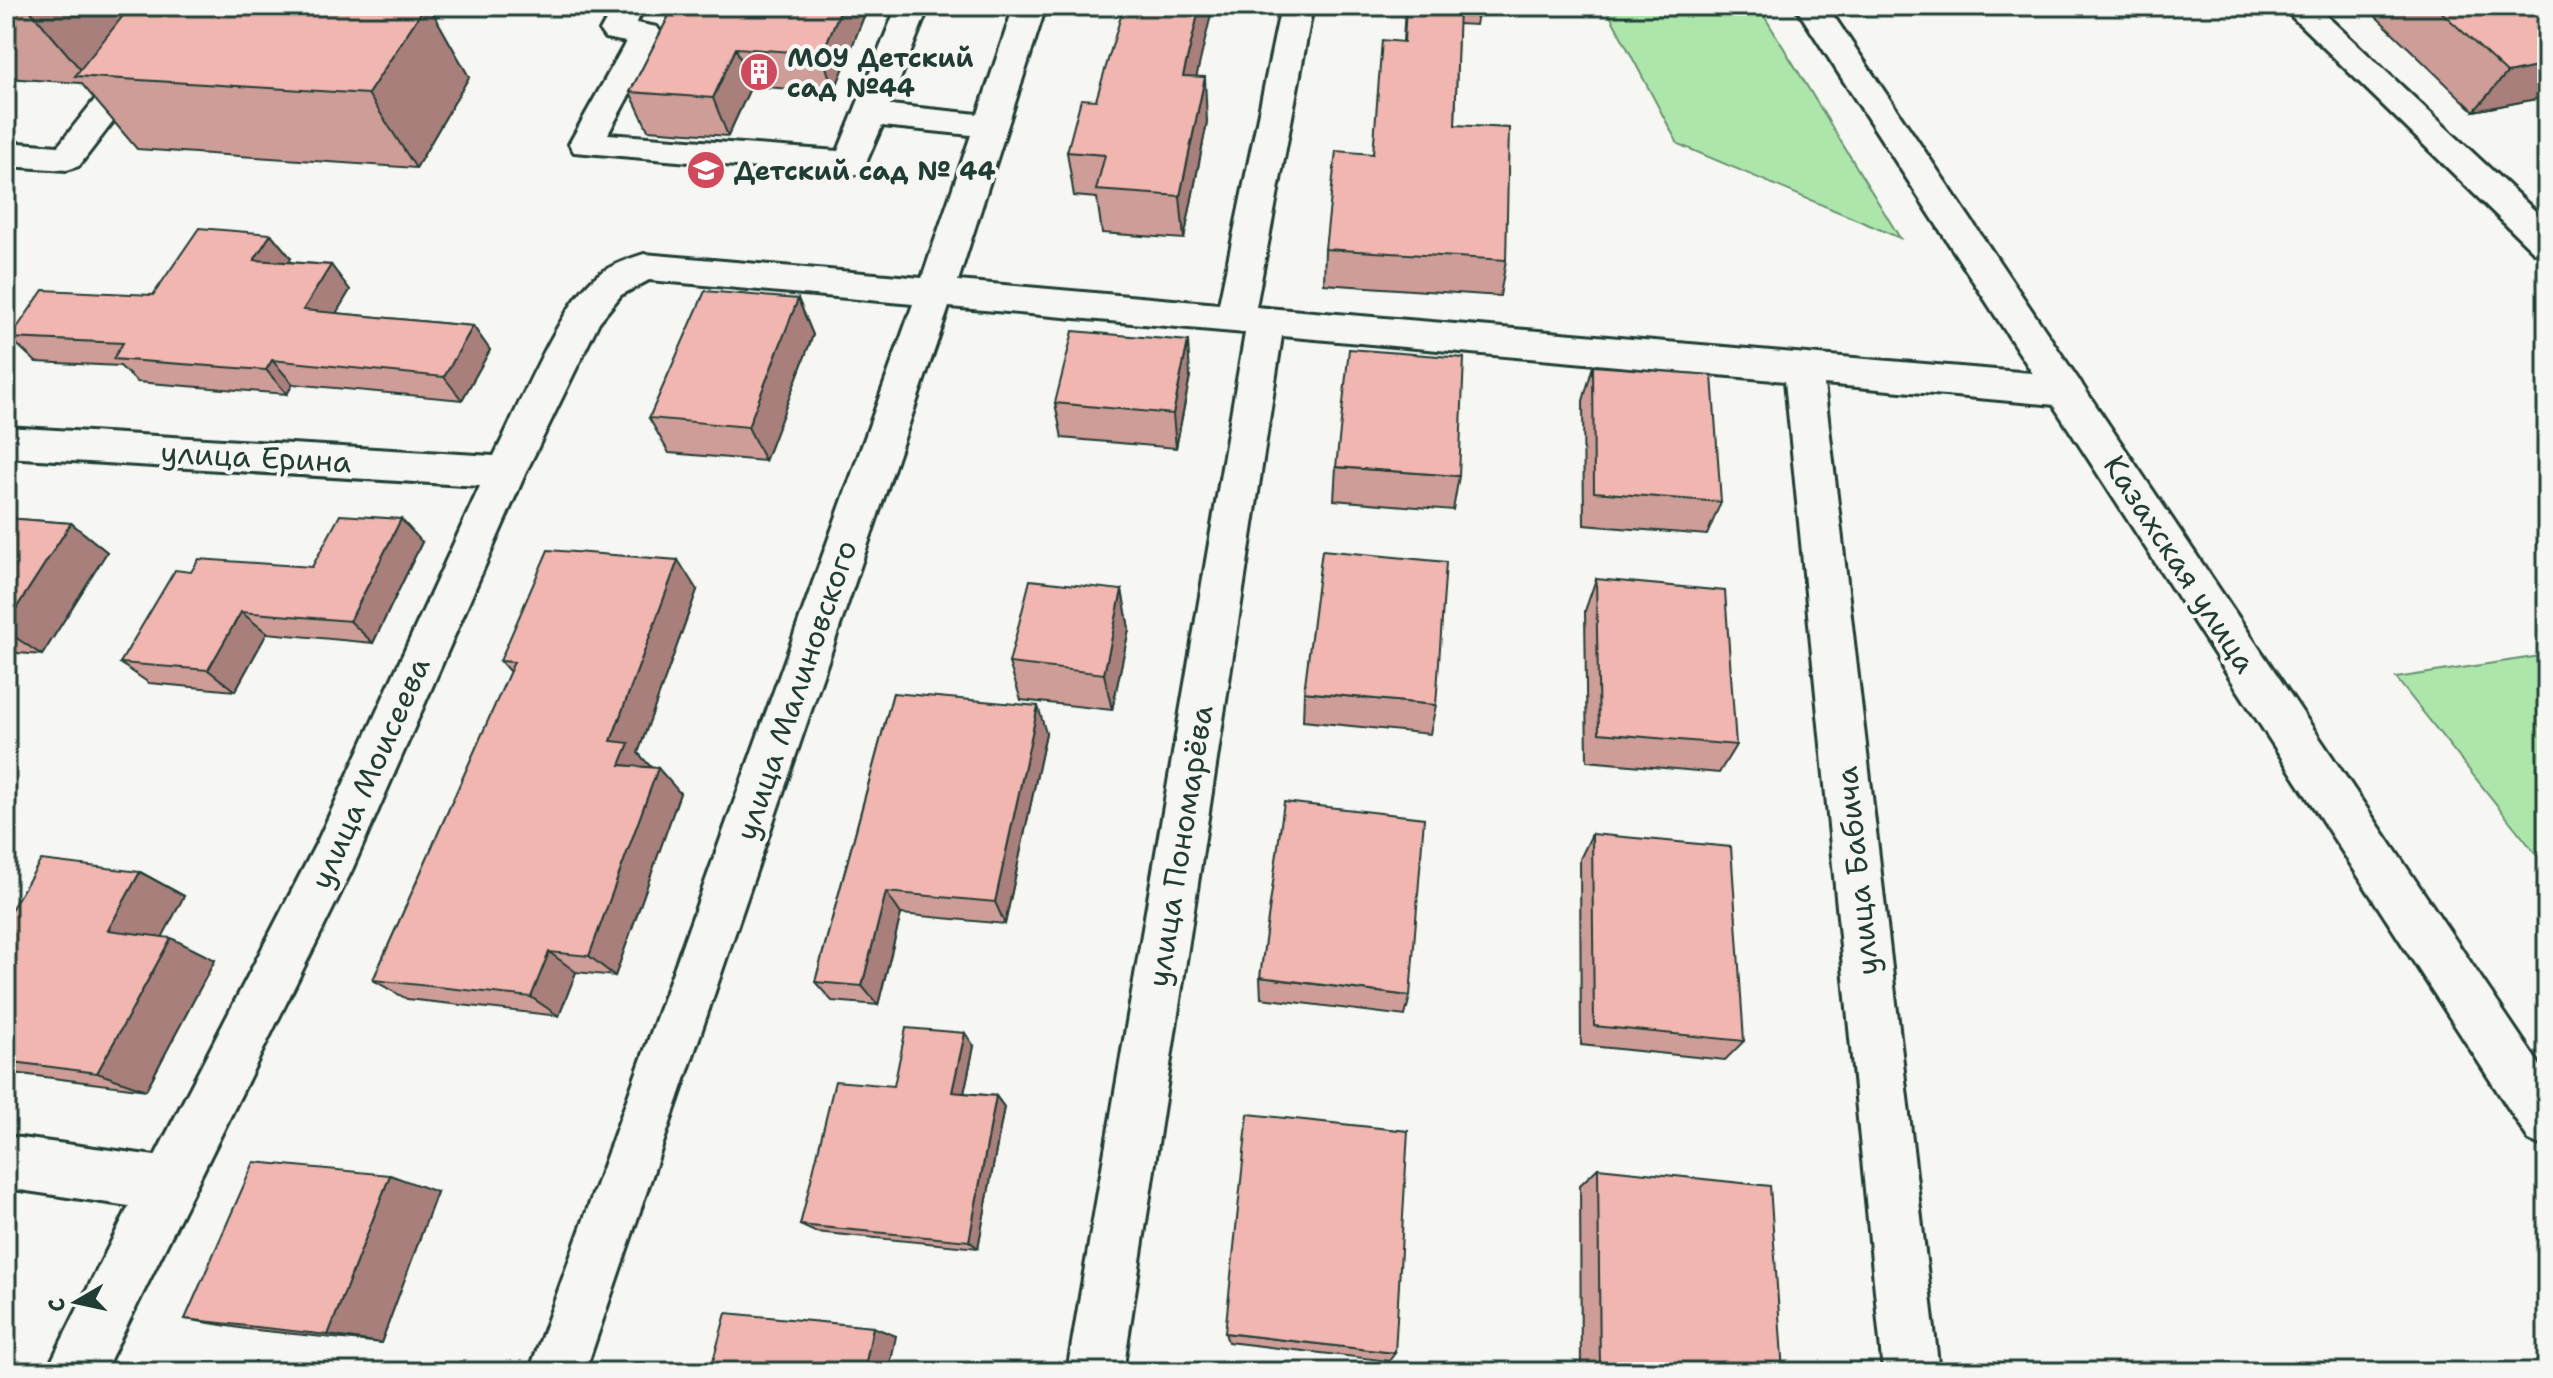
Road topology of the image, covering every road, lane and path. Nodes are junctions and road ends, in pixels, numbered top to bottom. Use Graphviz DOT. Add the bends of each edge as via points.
graph roads {
  1 [pos="186,6"];
  2 [pos="630,6"];
  3 [pos="913,6"];
  4 [pos="1030,6"];
  5 [pos="1297,6"];
  6 [pos="1811,6"];
  7 [pos="2297,6"];
  8 [pos="870,114"];
  9 [pos="990,126"];
  10 [pos="6,154"];
  11 [pos="2547,243"];
  12 [pos="936,292"];
  13 [pos="1251,319"];
  14 [pos="1803,370"];
  15 [pos="2066,391"];
  16 [pos="6,442"];
  17 [pos="506,472"];
  18 [pos="2547,1122"];
  19 [pos="6,1162"];
  20 [pos="169,1185"];
  21 [pos="74,1372"];
  22 [pos="557,1372"];
  23 [pos="1095,1372"];
  24 [pos="1911,1372"];
  1 -- 10 [label="street" via="67,158"];
  2 -- 8 [label="street" via="616,31 646,34 586,144 850,164"];
  3 -- 8 [label="street"];
  4 -- 9 [label="street, улица Малиновского"];
  5 -- 13 [label="street, улица Пономарёва"];
  6 -- 15 [label="street, Казахская улица"];
  7 -- 11 [label="street"];
  8 -- 9 [label="street"];
  9 -- 12 [label="street, улица Малиновского"];
  12 -- 13 [label="street, улица Моисеева"];
  12 -- 17 [label="street, улица Моисеева" via="644,267 608,286 584,315"];
  12 -- 22 [label="street, улица Малиновского"];
  13 -- 14 [label="street, улица Моисеева"];
  13 -- 23 [label="street, улица Пономарёва"];
  14 -- 15 [label="street, улица Моисеева"];
  14 -- 24 [label="street, улица Бабича"];
  15 -- 18 [label="street, Казахская улица"];
  16 -- 17 [label="street, улица Ерина"];
  17 -- 20 [label="street, улица Моисеева" via="335,855"];
  19 -- 20 [label="street"];
  20 -- 21 [label="street, улица Моисеева"];
}
